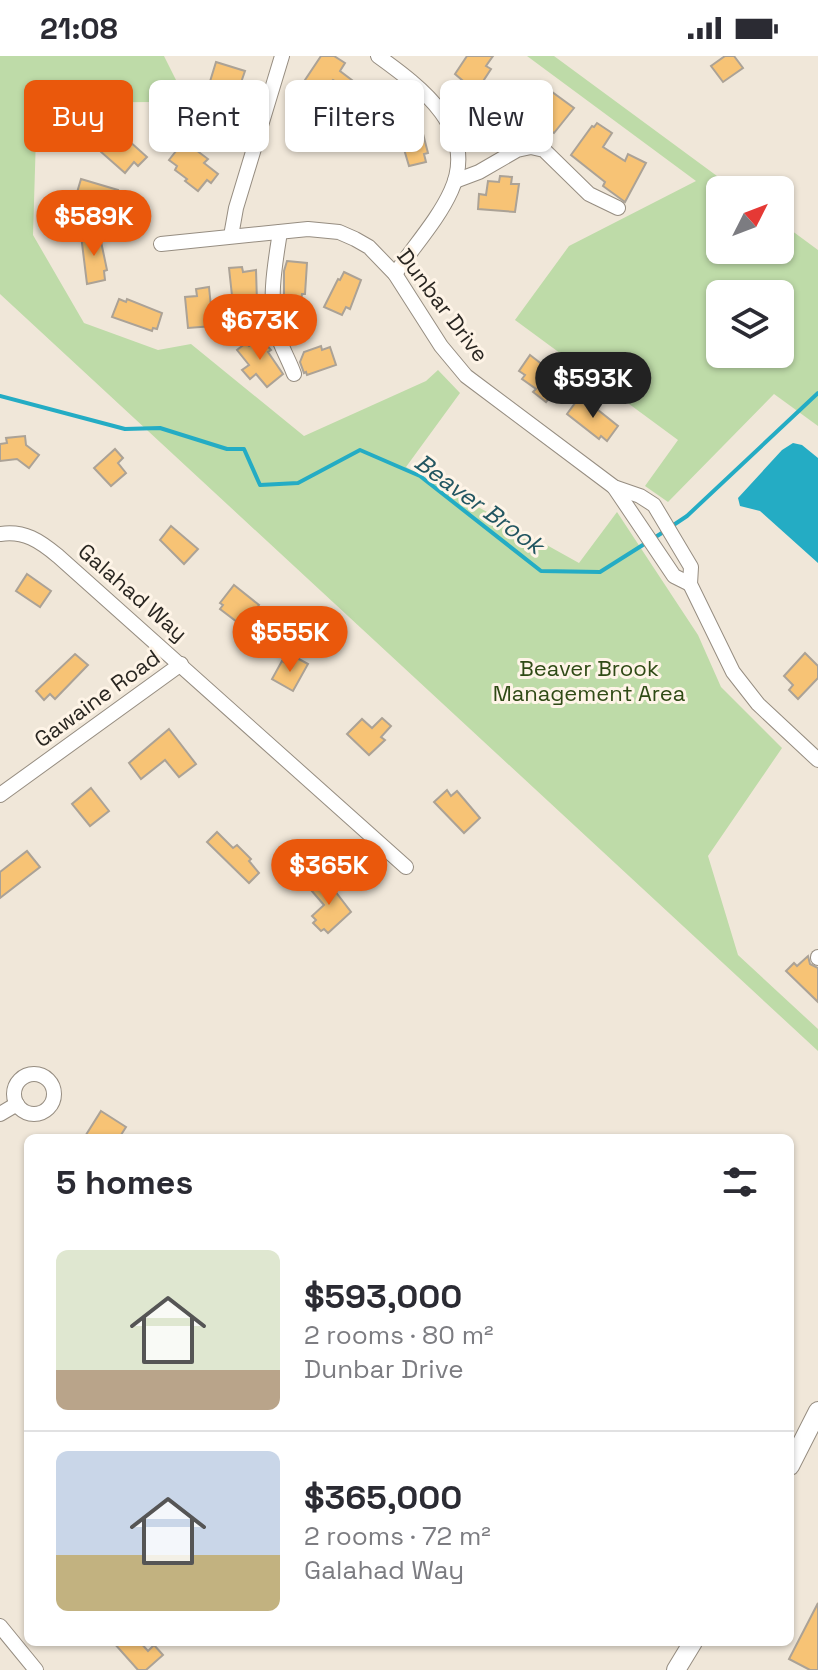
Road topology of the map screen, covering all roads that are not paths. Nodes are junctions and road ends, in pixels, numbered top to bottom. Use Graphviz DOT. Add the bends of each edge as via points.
graph roads {
  1 [pos="282,56"];
  2 [pos="378,56"];
  3 [pos="455,181"];
  4 [pos="618,208"];
  5 [pos="280,232"];
  6 [pos="231,236"];
  7 [pos="161,244"];
  8 [pos="395,274"];
  9 [pos="294,374"];
  10 [pos="614,487"];
  11 [pos="0,534"];
  12 [pos="690,584"];
  13 [pos="181,664"];
  14 [pos="818,760"];
  15 [pos="0,795"];
  16 [pos="406,867"];
  17 [pos="17,1104"];
  18 [pos="0,1114"];
  19 [pos="818,1411"];
  20 [pos="794,1458"];
  21 [pos="0,1626"];
  22 [pos="691,1646"];
  23 [pos="36,1670"];
  24 [pos="676,1670"];
  1 -- 6 [label="street"];
  2 -- 3 [label="street" via="416,83 446,117 459,160"];
  3 -- 4 [label="street" via="531,147 544,150 589,194"];
  3 -- 8 [label="street"];
  5 -- 6 [label="street, Dunbar Drive"];
  5 -- 8 [label="street, Dunbar Drive" via="339,232 369,247"];
  5 -- 9 [label="street" via="275,318"];
  6 -- 7 [label="street, Dunbar Drive"];
  8 -- 10 [label="street, Dunbar Drive" via="466,376"];
  10 -- 12 [label="street, Dunbar Drive" via="674,576"];
  10 -- 12 [label="street, Dunbar Drive" via="654,505 691,567"];
  11 -- 13 [label="street, Galahad Way" via="22,534 46,545"];
  12 -- 14 [label="street, Dunbar Drive" via="745,689"];
  13 -- 15 [label="street, Gawaine Road"];
  13 -- 16 [label="street, Galahad Way"];
  17 -- 18 [label="street"];
  19 -- 20 [label="main road"];
  21 -- 23 [label="street"];
  22 -- 24 [label="main road"];
}
